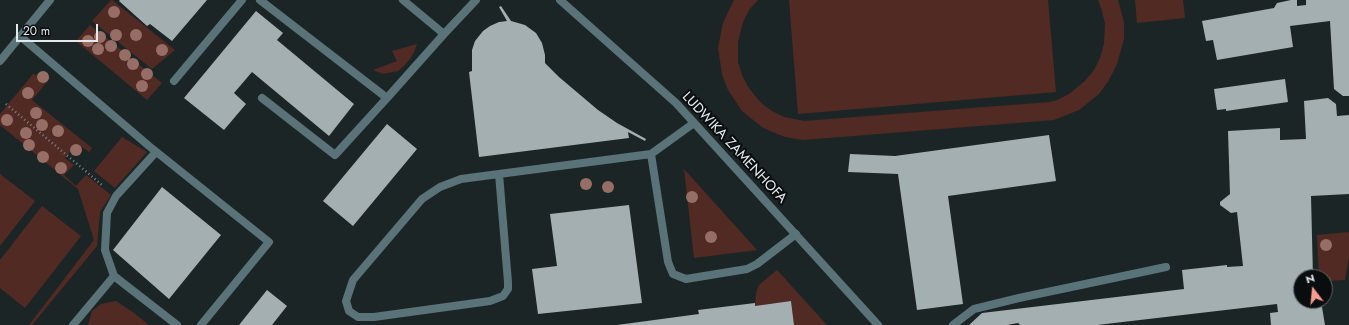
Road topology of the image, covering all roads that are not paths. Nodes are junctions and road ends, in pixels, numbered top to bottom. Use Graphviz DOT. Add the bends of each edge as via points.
graph roads {
  1 [pos="50,0"];
  2 [pos="242,0"];
  3 [pos="260,0"];
  4 [pos="403,0"];
  5 [pos="476,0"];
  6 [pos="560,0"];
  7 [pos="444,34"];
  8 [pos="20,36"];
  9 [pos="0,61"];
  10 [pos="174,81"];
  11 [pos="262,98"];
  12 [pos="387,98"];
  13 [pos="694,122"];
  14 [pos="156,152"];
  15 [pos="651,154"];
  16 [pos="499,174"];
  17 [pos="796,234"];
  18 [pos="1166,267"];
  19 [pos="114,276"];
  20 [pos="876,324"];
  21 [pos="73,325"];
  22 [pos="177,325"];
  23 [pos="201,325"];
  24 [pos="953,325"];
  1 -- 8 [label="street"];
  2 -- 10 [label="street"];
  3 -- 12 [label="street"];
  4 -- 7 [label="street"];
  5 -- 7 [label="street"];
  6 -- 13 [label="street, LUDWIKA ZAMENHOFA"];
  7 -- 12 [label="street"];
  8 -- 9 [label="street"];
  8 -- 14 [label="street"];
  11 -- 12 [label="street" via="335,155"];
  13 -- 15 [label="street"];
  13 -- 17 [label="street, LUDWIKA ZAMENHOFA"];
  14 -- 19 [label="street" via="116,196 107,213 105,250"];
  14 -- 23 [label="street" via="269,242"];
  15 -- 16 [label="street"];
  15 -- 17 [label="street" via="668,262 673,274 686,279 747,269"];
  16 -- 16 [label="street" via="460,179 440,187 422,199 353,280 346,302 349,311 358,317 374,317 490,301 503,296 508,289 508,282"];
  17 -- 20 [label="street, LUDWIKA ZAMENHOFA"];
  18 -- 24 [label="street" via="974,309"];
  19 -- 21 [label="street"];
  19 -- 22 [label="street"];
}
